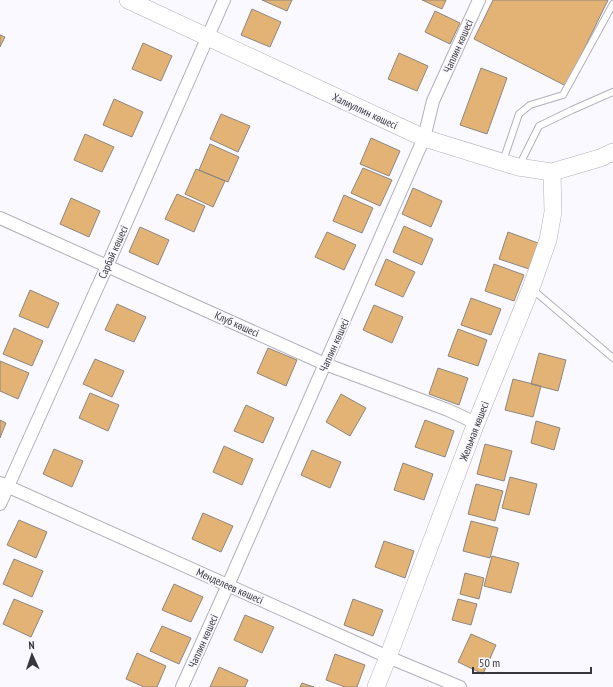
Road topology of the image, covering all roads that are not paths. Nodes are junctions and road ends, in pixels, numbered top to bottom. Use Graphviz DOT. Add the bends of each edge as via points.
graph roads {
  1 [pos="128,0"];
  2 [pos="224,0"];
  3 [pos="479,0"];
  4 [pos="613,4"];
  5 [pos="208,37"];
  6 [pos="613,92"];
  7 [pos="424,138"];
  8 [pos="613,152"];
  9 [pos="510,165"];
  10 [pos="552,172"];
  11 [pos="0,218"];
  12 [pos="107,266"];
  13 [pos="530,288"];
  14 [pos="613,358"];
  15 [pos="325,364"];
  16 [pos="476,423"];
  17 [pos="4,484"];
  18 [pos="0,504"];
  19 [pos="228,585"];
  20 [pos="388,657"];
  21 [pos="182,687"];
  22 [pos="376,687"];
  23 [pos="460,687"];
  1 -- 5 [label="street, Халиуллин көшесі"];
  2 -- 5 [label="street, Сарбай көшесі"];
  3 -- 7 [label="street, Чаплин көшесі" via="433,101"];
  4 -- 9 [label="lane" via="563,95 530,104 520,114"];
  5 -- 7 [label="street, Халиуллин көшесі"];
  5 -- 12 [label="street, Сарбай көшесі"];
  6 -- 9 [label="lane" via="539,126"];
  7 -- 9 [label="street, Халиуллин көшесі"];
  7 -- 15 [label="street, Чаплин көшесі"];
  8 -- 10 [label="street, Халиуллин көшесі"];
  9 -- 10 [label="street, Халиуллин көшесі"];
  10 -- 13 [label="street, Жельмая көшесі" via="553,212 548,240"];
  11 -- 12 [label="street, Клуб көшесі"];
  12 -- 15 [label="street, Клуб көшесі"];
  12 -- 17 [label="street, Сарбай көшесі"];
  13 -- 14 [label="lane"];
  13 -- 16 [label="street, Жельмая көшесі"];
  15 -- 16 [label="street, Клуб көшесі"];
  15 -- 19 [label="street, Чаплин көшесі"];
  16 -- 20 [label="street, Жельмая көшесі"];
  17 -- 18 [label="street, Сарбай көшесі"];
  17 -- 19 [label="street, Менделеев көшесі"];
  19 -- 20 [label="street, Менделеев көшесі"];
  19 -- 21 [label="street, Чаплин көшесі"];
  20 -- 22 [label="street, Жельмая көшесі"];
  20 -- 23 [label="street, Менделеев көшесі"];
}
